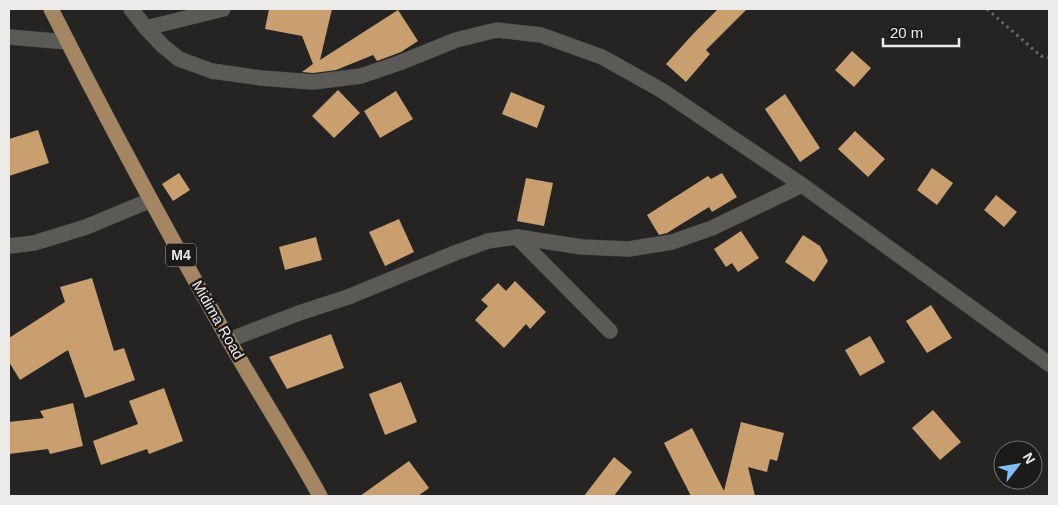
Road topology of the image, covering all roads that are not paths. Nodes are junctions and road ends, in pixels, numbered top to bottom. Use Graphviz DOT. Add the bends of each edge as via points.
graph roads {
  1 [pos="51,9"];
  2 [pos="132,9"];
  3 [pos="223,9"];
  4 [pos="146,28"];
  5 [pos="9,37"];
  6 [pos="68,42"];
  7 [pos="802,185"];
  8 [pos="151,200"];
  9 [pos="517,236"];
  10 [pos="9,246"];
  11 [pos="610,331"];
  12 [pos="229,340"];
  13 [pos="1049,364"];
  14 [pos="320,496"];
  1 -- 6 [label="main road, Midima Road / M4"];
  2 -- 4 [label="street"];
  3 -- 4 [label="street"];
  4 -- 7 [label="street" via="180,59 212,70 313,82 362,76 456,40 497,30 541,35 602,57 661,90"];
  5 -- 6 [label="street"];
  6 -- 8 [label="main road, Midima Road / M4"];
  7 -- 9 [label="street" via="712,228 672,242 629,249 582,247"];
  7 -- 13 [label="street"];
  8 -- 10 [label="street" via="86,227 34,243"];
  8 -- 12 [label="main road, Midima Road / M4"];
  9 -- 11 [label="street"];
  9 -- 12 [label="street" via="488,241"];
  12 -- 14 [label="main road, Midima Road / M4"];
}
